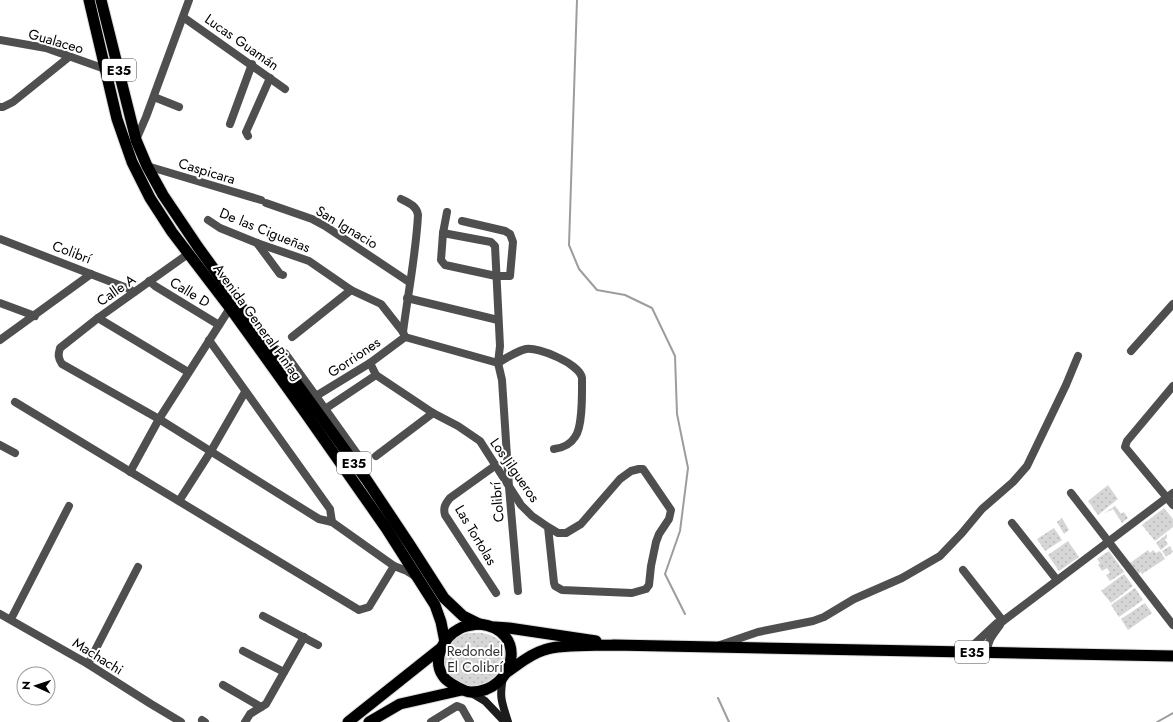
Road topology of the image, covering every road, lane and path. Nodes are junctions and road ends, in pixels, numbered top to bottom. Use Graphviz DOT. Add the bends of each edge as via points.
graph roads {
  1 [pos="89,0"];
  2 [pos="102,0"];
  3 [pos="190,0"];
  4 [pos="183,16"];
  5 [pos="0,40"];
  6 [pos="69,56"];
  7 [pos="252,64"];
  8 [pos="105,69"];
  9 [pos="270,78"];
  10 [pos="285,89"];
  11 [pos="154,97"];
  12 [pos="0,107"];
  13 [pos="179,107"];
  14 [pos="230,124"];
  15 [pos="248,136"];
  16 [pos="136,140"];
  17 [pos="146,166"];
  18 [pos="401,199"];
  19 [pos="263,202"];
  20 [pos="447,212"];
  21 [pos="208,220"];
  22 [pos="462,221"];
  23 [pos="443,233"];
  24 [pos="0,239"];
  25 [pos="257,243"];
  26 [pos="188,254"];
  27 [pos="91,274"];
  28 [pos="283,275"];
  29 [pos="496,276"];
  30 [pos="150,281"];
  31 [pos="410,282"];
  32 [pos="351,290"];
  33 [pos="134,292"];
  34 [pos="407,298"];
  35 [pos="0,303"];
  36 [pos="230,308"];
  37 [pos="1172,308"];
  38 [pos="34,316"];
  39 [pos="98,318"];
  40 [pos="498,320"];
  41 [pos="219,325"];
  42 [pos="404,334"];
  43 [pos="292,337"];
  44 [pos="0,340"];
  45 [pos="209,340"];
  46 [pos="270,346"];
  47 [pos="1131,351"];
  48 [pos="1078,356"];
  49 [pos="370,363"];
  50 [pos="498,363"];
  51 [pos="188,372"];
  52 [pos="376,375"];
  53 [pos="1173,386"];
  54 [pos="245,392"];
  55 [pos="316,396"];
  56 [pos="15,402"];
  57 [pos="325,409"];
  58 [pos="433,413"];
  59 [pos="159,419"];
  60 [pos="0,444"];
  61 [pos="554,449"];
  62 [pos="211,451"];
  63 [pos="15,453"];
  64 [pos="376,456"];
  65 [pos="496,465"];
  66 [pos="360,471"];
  67 [pos="130,472"];
  68 [pos="509,487"];
  69 [pos="1071,493"];
  70 [pos="1170,495"];
  71 [pos="179,501"];
  72 [pos="1173,505"];
  73 [pos="69,506"];
  74 [pos="332,522"];
  75 [pos="1012,523"];
  76 [pos="548,527"];
  77 [pos="1107,542"];
  78 [pos="394,566"];
  79 [pos="138,567"];
  80 [pos="963,570"];
  81 [pos="418,579"];
  82 [pos="1057,580"];
  83 [pos="518,591"];
  84 [pos="496,593"];
  85 [pos="0,614"];
  86 [pos="263,616"];
  87 [pos="11,619"];
  88 [pos="1003,620"];
  89 [pos="479,624"];
  90 [pos="1173,625"];
  91 [pos="494,627"];
  92 [pos="304,637"];
  93 [pos="318,645"];
  94 [pos="443,645"];
  95 [pos="614,645"];
  96 [pos="715,647"];
  97 [pos="243,651"];
  98 [pos="966,652"];
  99 [pos="987,652"];
  100 [pos="1173,656"];
  101 [pos="88,664"];
  102 [pos="284,672"];
  103 [pos="505,675"];
  104 [pos="223,685"];
  105 [pos="466,691"];
  106 [pos="261,707"];
  107 [pos="181,722"];
  108 [pos="246,722"];
  109 [pos="348,722"];
  110 [pos="368,722"];
  111 [pos="432,722"];
  112 [pos="470,722"];
  113 [pos="505,722"];
  114 [pos="508,722"];
  1 -- 8 [label="highway, Avenida General Pintag / E35"];
  2 -- 16 [label="highway, Avenida General Pintag / E35"];
  3 -- 4 [label="street"];
  4 -- 7 [label="street, Lucas Guamán"];
  4 -- 11 [label="street"];
  5 -- 6 [label="street, Gualaceo" via="46,48"];
  6 -- 8 [label="street, Gualaceo"];
  6 -- 12 [label="street" via="13,102"];
  7 -- 9 [label="street, Lucas Guamán"];
  7 -- 14 [label="street"];
  8 -- 26 [label="highway, Avenida General Pintag / E35" via="117,119 140,180"];
  9 -- 10 [label="street, Lucas Guamán"];
  9 -- 15 [label="street" via="246,132"];
  11 -- 13 [label="street"];
  11 -- 16 [label="street"];
  16 -- 17 [label="highway, Avenida General Pintag / E35"];
  17 -- 19 [label="street, Caspicara"];
  17 -- 46 [label="highway, Avenida General Pintag / E35" via="174,212"];
  18 -- 31 [label="street" via="417,211"];
  19 -- 31 [label="street, San Ignacio" via="325,226"];
  20 -- 23 [label="street"];
  21 -- 25 [label="street, De las Cigueñas" via="220,228"];
  22 -- 29 [label="street" via="510,234 513,242 510,276"];
  23 -- 29 [label="street, Colibrí" via="492,242"];
  23 -- 29 [label="street" via="443,264"];
  24 -- 27 [label="street, Colibrí"];
  25 -- 28 [label="street"];
  25 -- 32 [label="street, De las Cigueñas" via="309,261"];
  26 -- 30 [label="street, Calle A"];
  26 -- 36 [label="highway, Avenida General Pintag / E35"];
  27 -- 33 [label="street, Colibrí"];
  27 -- 38 [label="street"];
  29 -- 40 [label="street, Colibrí"];
  30 -- 33 [label="street, Calle A"];
  30 -- 41 [label="street, Calle D"];
  31 -- 34 [label="street"];
  32 -- 42 [label="street, De las Cigueñas" via="381,304"];
  32 -- 43 [label="street"];
  33 -- 39 [label="street, Calle A"];
  34 -- 40 [label="street"];
  34 -- 42 [label="street"];
  35 -- 38 [label="street"];
  36 -- 41 [label="street"];
  36 -- 81 [label="highway, Avenida General Pintag / E35" via="382,522"];
  37 -- 47 [label="street"];
  38 -- 44 [label="street"];
  39 -- 51 [label="street"];
  39 -- 59 [label="street, Calle A" via="60,348 58,358 62,364"];
  40 -- 50 [label="street, Colibrí"];
  41 -- 45 [label="street"];
  42 -- 49 [label="street, Gorriones"];
  42 -- 50 [label="street"];
  45 -- 51 [label="street"];
  45 -- 54 [label="street"];
  46 -- 55 [label="street" via="285,354"];
  46 -- 66 [label="highway, Avenida General Pintag / E35"];
  48 -- 96 [label="street" via="1027,466 982,509 940,556 902,578 854,599 818,619 758,632"];
  49 -- 52 [label="street, Los Jilgueros"];
  49 -- 55 [label="street, Gorriones"];
  50 -- 61 [label="street" via="525,349 531,349 543,351 574,366 582,374 582,403 576,437 563,448"];
  50 -- 68 [label="street, Colibrí" via="502,380"];
  51 -- 59 [label="street"];
  52 -- 57 [label="street"];
  52 -- 58 [label="street, Los Jilgueros"];
  53 -- 70 [label="street" via="1127,441 1125,447"];
  54 -- 62 [label="street"];
  54 -- 74 [label="street" via="330,509"];
  55 -- 57 [label="street"];
  56 -- 67 [label="street"];
  57 -- 66 [label="street" via="358,455"];
  58 -- 64 [label="street"];
  58 -- 65 [label="street, Los Jilgueros" via="480,441"];
  59 -- 62 [label="street"];
  59 -- 67 [label="street"];
  60 -- 63 [label="street"];
  62 -- 71 [label="street"];
  62 -- 74 [label="street" via="318,518"];
  65 -- 68 [label="street, Los Jilgueros"];
  65 -- 84 [label="street, Las Tortolas" via="450,498 444,510"];
  66 -- 89 [label="highway, Avenida General Pintag / E35" via="444,598 463,616"];
  67 -- 71 [label="street"];
  68 -- 76 [label="street, Los Jilgueros" via="521,505"];
  68 -- 83 [label="street, Colibrí"];
  69 -- 77 [label="street"];
  70 -- 72 [label="street"];
  70 -- 77 [label="street"];
  71 -- 78 [label="street" via="359,610 369,607"];
  73 -- 87 [label="street"];
  74 -- 78 [label="street"];
  75 -- 82 [label="street"];
  76 -- 76 [label="street, Los Jilgueros" via="554,583 558,588 632,593 646,589 649,585 656,542 672,513 670,506 643,469 639,468 620,479 581,524 572,530 558,533"];
  77 -- 82 [label="street"];
  77 -- 90 [label="street"];
  78 -- 81 [label="street"];
  79 -- 101 [label="street"];
  80 -- 88 [label="street"];
  81 -- 94 [label="highway, Avenida General Pintag / E35" via="440,617"];
  82 -- 88 [label="street"];
  85 -- 87 [label="street, Machachi"];
  86 -- 92 [label="street"];
  87 -- 101 [label="street, Machachi"];
  88 -- 98 [label="street"];
  88 -- 99 [label="street" via="990,637"];
  89 -- 91 [label="highway, E35"];
  89 -- 94 [label="highway, E35" via="458,629"];
  91 -- 95 [label="highway, E35" via="581,638"];
  91 -- 103 [label="highway" via="510,642 512,658"];
  92 -- 93 [label="street"];
  92 -- 102 [label="street"];
  94 -- 105 [label="highway, E35" via="439,659 440,670 452,684"];
  94 -- 109 [label="highway"];
  95 -- 96 [label="highway, E35"];
  95 -- 103 [label="highway, E35" via="545,650 533,654"];
  96 -- 98 [label="highway, E35"];
  97 -- 102 [label="street"];
  98 -- 99 [label="highway, E35"];
  99 -- 100 [label="highway, E35"];
  101 -- 107 [label="street, Machachi"];
  102 -- 106 [label="street" via="266,704"];
  103 -- 105 [label="highway, E35" via="489,688"];
  103 -- 114 [label="main road" via="500,694"];
  104 -- 106 [label="street"];
  105 -- 110 [label="highway" via="400,704"];
  105 -- 113 [label="main road" via="485,701"];
  106 -- 108 [label="street" via="250,714"];
  111 -- 112 [label="street" via="455,706 462,708"];
}
